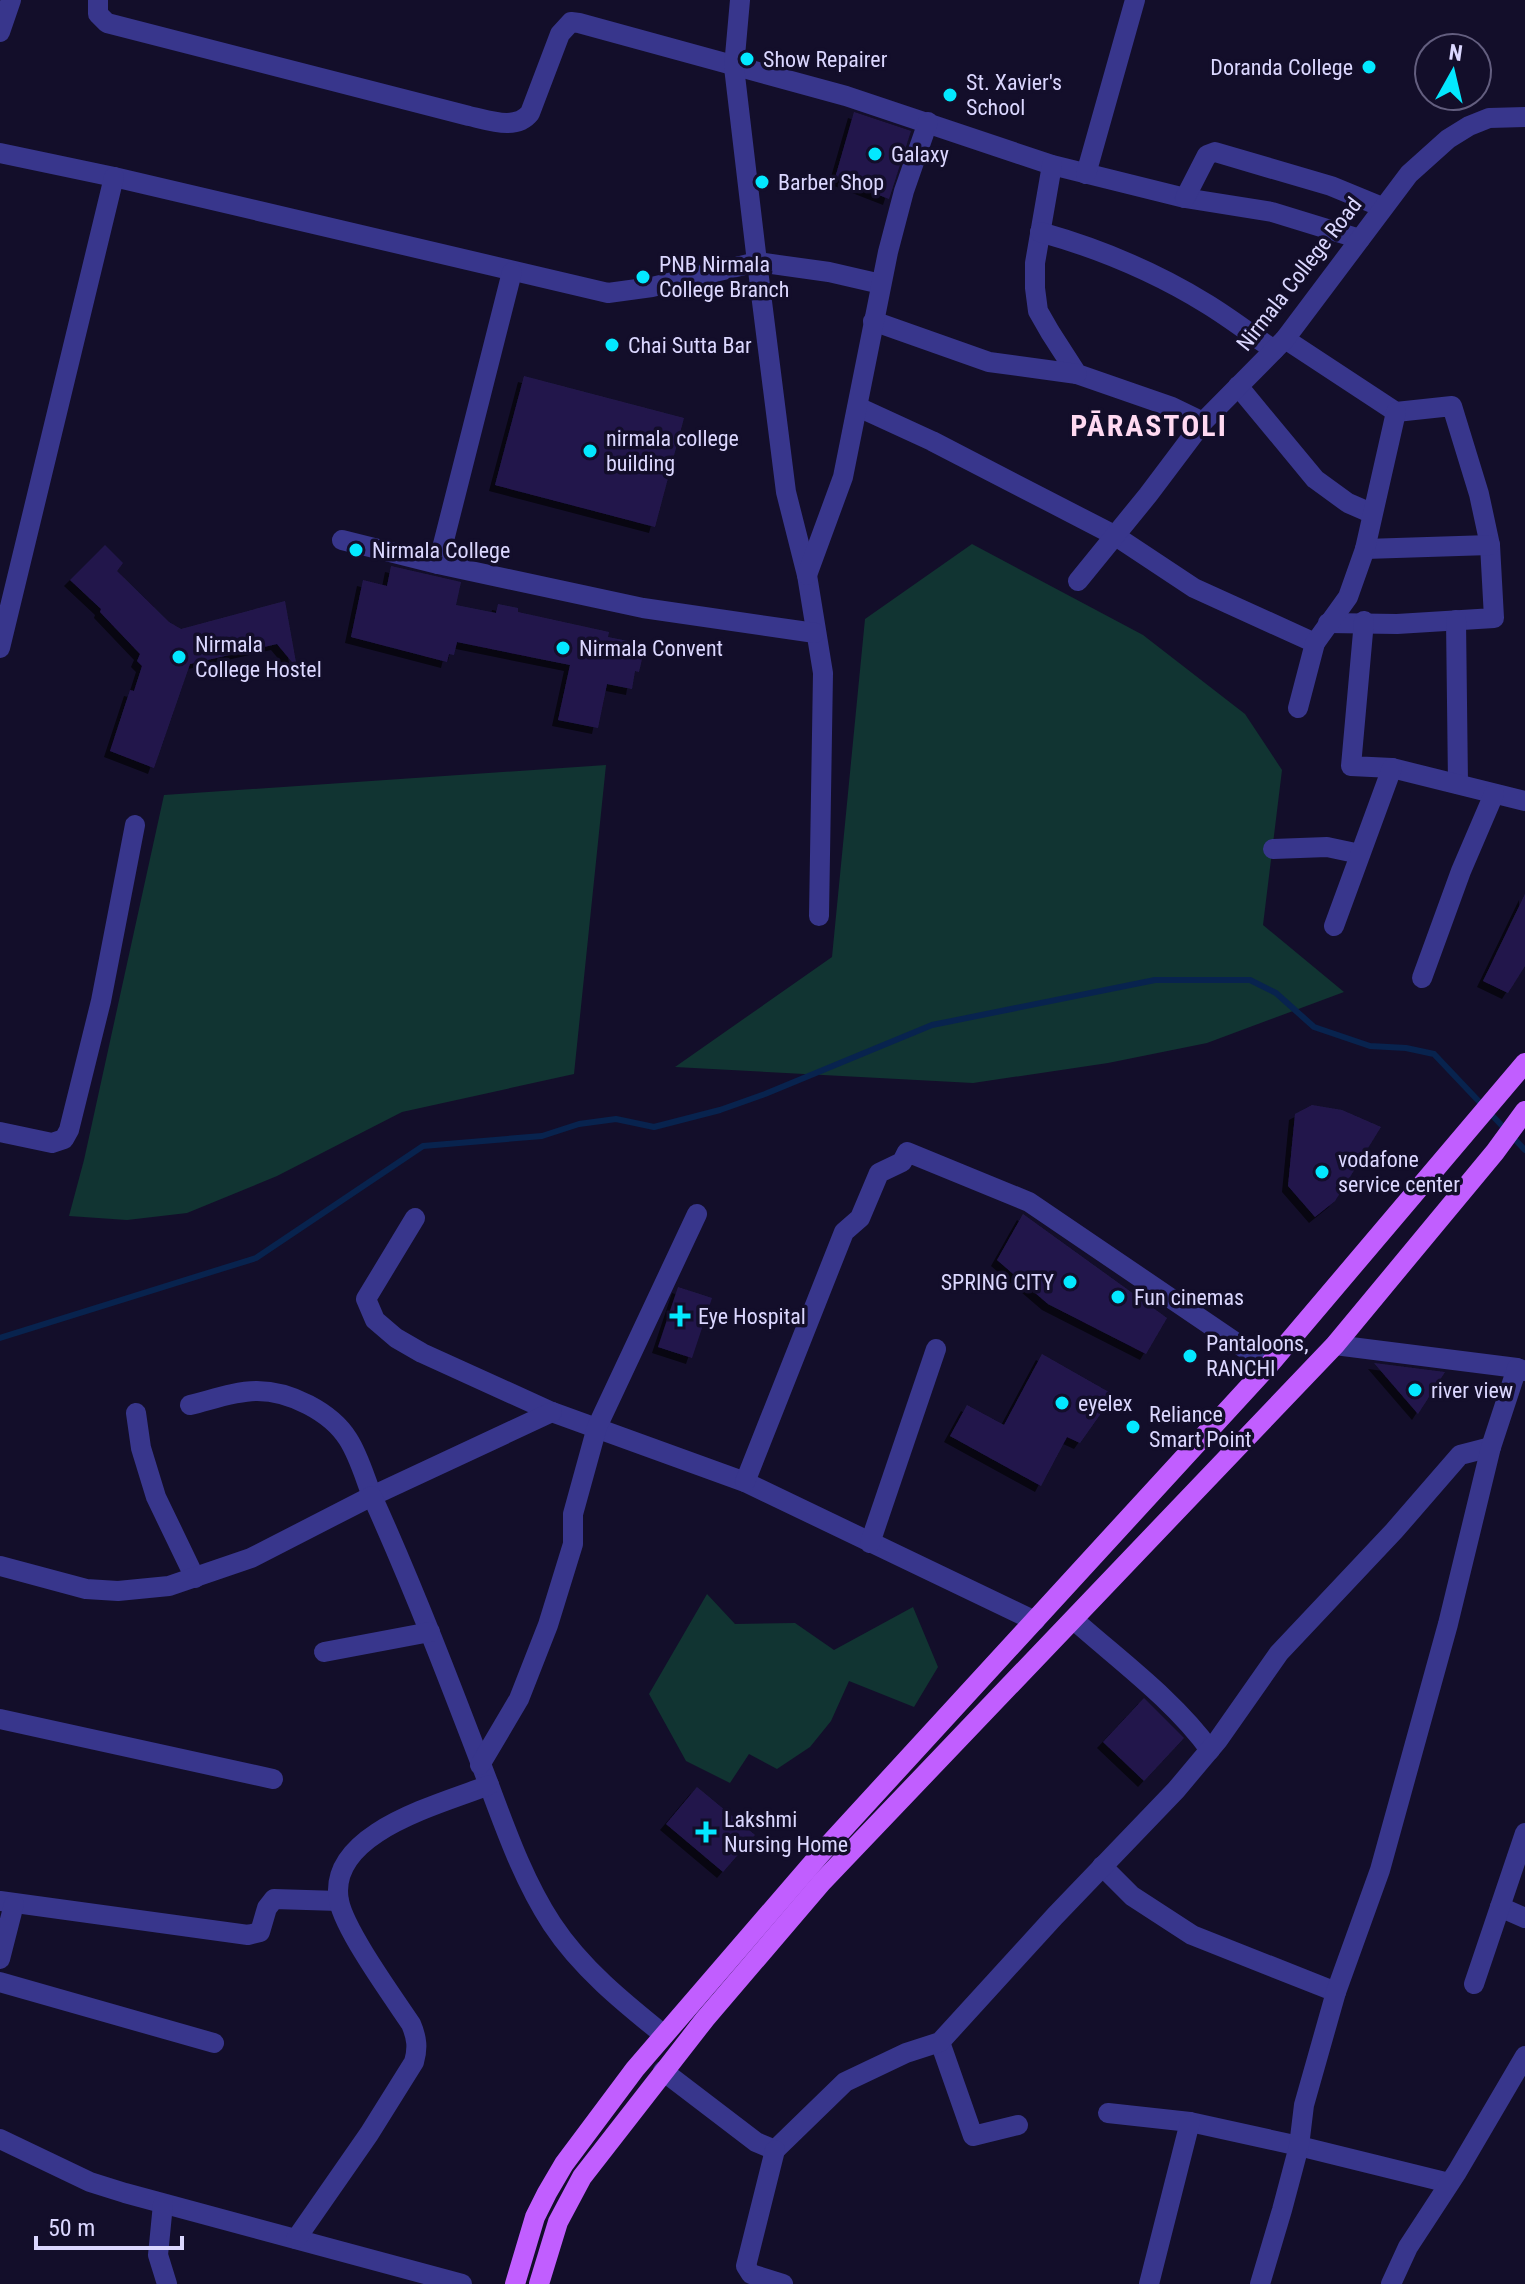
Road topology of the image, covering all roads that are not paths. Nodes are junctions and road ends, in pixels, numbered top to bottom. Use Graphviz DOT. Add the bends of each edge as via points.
graph roads {
  1 [pos="11,0"];
  2 [pos="98,0"];
  3 [pos="740,0"];
  4 [pos="1135,0"];
  5 [pos="0,32"];
  6 [pos="734,67"];
  7 [pos="1525,117"];
  8 [pos="928,122"];
  9 [pos="0,153"];
  10 [pos="1052,165"];
  11 [pos="1086,174"];
  12 [pos="114,177"];
  13 [pos="1185,198"];
  14 [pos="1382,207"];
  15 [pos="1040,232"];
  16 [pos="1360,239"];
  17 [pos="757,262"];
  18 [pos="512,272"];
  19 [pos="881,284"];
  20 [pos="873,321"];
  21 [pos="1279,344"];
  22 [pos="1077,374"];
  23 [pos="1238,386"];
  24 [pos="858,407"];
  25 [pos="1396,412"];
  26 [pos="1203,422"];
  27 [pos="1371,513"];
  28 [pos="1114,535"];
  29 [pos="342,540"];
  30 [pos="1490,545"];
  31 [pos="1365,549"];
  32 [pos="438,564"];
  33 [pos="807,575"];
  34 [pos="1078,581"];
  35 [pos="5,610"];
  36 [pos="1456,620"];
  37 [pos="1364,621"];
  38 [pos="1328,623"];
  39 [pos="815,633"];
  40 [pos="1315,643"];
  41 [pos="0,648"];
  42 [pos="1298,708"];
  43 [pos="1392,768"];
  44 [pos="1458,784"];
  45 [pos="1494,794"];
  46 [pos="1525,801"];
  47 [pos="135,825"];
  48 [pos="1273,849"];
  49 [pos="1360,854"];
  50 [pos="819,916"];
  51 [pos="1334,926"];
  52 [pos="1422,978"];
  53 [pos="1525,1063"];
  54 [pos="1525,1111"];
  55 [pos="0,1132"];
  56 [pos="1422,1183"];
  57 [pos="1452,1202"];
  58 [pos="697,1214"];
  59 [pos="415,1218"];
  60 [pos="1335,1345"];
  61 [pos="936,1349"];
  62 [pos="1269,1365"];
  63 [pos="1521,1370"];
  64 [pos="190,1405"];
  65 [pos="552,1412"];
  66 [pos="136,1413"];
  67 [pos="597,1427"];
  68 [pos="1491,1447"];
  69 [pos="745,1482"];
  70 [pos="372,1496"];
  71 [pos="870,1543"];
  72 [pos="0,1566"];
  73 [pos="195,1578"];
  74 [pos="1074,1620"];
  75 [pos="1035,1621"];
  76 [pos="430,1632"];
  77 [pos="324,1652"];
  78 [pos="0,1719"];
  79 [pos="1210,1750"];
  80 [pos="480,1765"];
  81 [pos="273,1779"];
  82 [pos="489,1785"];
  83 [pos="1525,1833"];
  84 [pos="1102,1866"];
  85 [pos="339,1901"];
  86 [pos="7,1903"];
  87 [pos="1500,1907"];
  88 [pos="1525,1918"];
  89 [pos="0,1959"];
  90 [pos="0,1982"];
  91 [pos="1474,1984"];
  92 [pos="1336,1992"];
  93 [pos="664,2035"];
  94 [pos="940,2042"];
  95 [pos="214,2043"];
  96 [pos="1525,2056"];
  97 [pos="663,2071"];
  98 [pos="1108,2113"];
  99 [pos="1190,2122"];
  100 [pos="1018,2125"];
  101 [pos="0,2139"];
  102 [pos="1299,2146"];
  103 [pos="775,2150"];
  104 [pos="1449,2183"];
  105 [pos="163,2204"];
  106 [pos="296,2239"];
  107 [pos="167,2284"];
  108 [pos="462,2284"];
  109 [pos="515,2284"];
  110 [pos="539,2284"];
  111 [pos="783,2284"];
  112 [pos="1149,2284"];
  113 [pos="1260,2284"];
  114 [pos="1391,2284"];
  1 -- 5 [label="street"];
  2 -- 6 [label="street" via="98,14 107,23 494,122 518,122 530,113 560,34 571,22"];
  3 -- 6 [label="street"];
  4 -- 11 [label="street"];
  6 -- 8 [label="street"];
  6 -- 17 [label="street"];
  7 -- 14 [label="street, Nirmala College Road" via="1489,118 1448,139"];
  8 -- 10 [label="street"];
  8 -- 19 [label="street"];
  9 -- 12 [label="street"];
  10 -- 11 [label="street"];
  10 -- 15 [label="street"];
  11 -- 13 [label="street"];
  12 -- 18 [label="street"];
  12 -- 35 [label="street"];
  13 -- 14 [label="street" via="1207,155 1215,152"];
  13 -- 16 [label="street" via="1272,212"];
  14 -- 16 [label="street, Nirmala College Road"];
  15 -- 21 [label="street" via="1158,278"];
  15 -- 22 [label="street" via="1035,263 1038,311"];
  16 -- 21 [label="street, Nirmala College Road"];
  17 -- 18 [label="street" via="608,293"];
  17 -- 19 [label="street"];
  17 -- 33 [label="street" via="786,492"];
  18 -- 32 [label="street"];
  19 -- 20 [label="street"];
  20 -- 22 [label="street" via="989,362"];
  20 -- 24 [label="street"];
  21 -- 23 [label="street, Nirmala College Road"];
  21 -- 25 [label="street"];
  22 -- 26 [label="street"];
  23 -- 26 [label="street, Nirmala College Road"];
  23 -- 27 [label="street" via="1315,479"];
  24 -- 28 [label="street"];
  24 -- 33 [label="street" via="843,477"];
  25 -- 27 [label="street"];
  25 -- 30 [label="street" via="1452,406"];
  26 -- 28 [label="street, Nirmala College Road"];
  27 -- 31 [label="street"];
  28 -- 34 [label="street, Nirmala College Road"];
  28 -- 40 [label="street" via="1194,588"];
  29 -- 32 [label="street"];
  30 -- 31 [label="street"];
  30 -- 36 [label="street" via="1494,618"];
  31 -- 38 [label="street" via="1348,597"];
  32 -- 39 [label="street" via="643,608"];
  33 -- 39 [label="street"];
  35 -- 41 [label="street"];
  36 -- 37 [label="street"];
  36 -- 44 [label="street"];
  37 -- 38 [label="street"];
  37 -- 43 [label="street" via="1351,766"];
  38 -- 40 [label="street"];
  39 -- 50 [label="street" via="823,673"];
  40 -- 42 [label="street"];
  43 -- 44 [label="street"];
  43 -- 49 [label="street"];
  44 -- 45 [label="street"];
  45 -- 46 [label="street"];
  45 -- 52 [label="street"];
  47 -- 55 [label="street" via="69,1130 64,1139 52,1143"];
  48 -- 49 [label="street" via="1327,847"];
  49 -- 51 [label="street"];
  53 -- 56 [label="main road"];
  54 -- 57 [label="main road"];
  56 -- 57 [label="main road"];
  56 -- 62 [label="main road"];
  57 -- 60 [label="main road"];
  58 -- 67 [label="street"];
  59 -- 65 [label="street" via="366,1299 375,1320 422,1353"];
  60 -- 63 [label="street"];
  60 -- 74 [label="main road"];
  61 -- 71 [label="street"];
  62 -- 69 [label="street" via="1029,1202 907,1152 902,1162 879,1173 860,1218 844,1232"];
  62 -- 75 [label="main road"];
  63 -- 68 [label="street"];
  64 -- 70 [label="street" via="256,1391 300,1402 344,1433"];
  65 -- 67 [label="street"];
  65 -- 70 [label="street"];
  66 -- 73 [label="street" via="156,1497"];
  67 -- 69 [label="street"];
  67 -- 80 [label="street" via="573,1514 573,1544 548,1625 519,1699"];
  68 -- 79 [label="street" via="1460,1455 1279,1653"];
  68 -- 92 [label="street" via="1380,1870"];
  69 -- 71 [label="street"];
  70 -- 73 [label="street" via="251,1558"];
  70 -- 76 [label="street"];
  71 -- 75 [label="street"];
  72 -- 73 [label="street" via="86,1589 142,1590"];
  74 -- 79 [label="street" via="1147,1684"];
  74 -- 97 [label="main road" via="822,1882"];
  75 -- 93 [label="main road" via="823,1851"];
  76 -- 77 [label="street"];
  76 -- 80 [label="street"];
  78 -- 81 [label="street"];
  79 -- 84 [label="street"];
  80 -- 82 [label="street"];
  82 -- 85 [label="street" via="365,1839 344,1868"];
  82 -- 93 [label="street" via="501,1824 552,1924 589,1971"];
  83 -- 87 [label="street"];
  84 -- 92 [label="street" via="1132,1896 1192,1935"];
  84 -- 94 [label="street"];
  85 -- 86 [label="street" via="274,1899 260,1932 248,1935"];
  85 -- 106 [label="street" via="411,2024 417,2052 369,2134"];
  86 -- 89 [label="street"];
  87 -- 88 [label="street"];
  87 -- 91 [label="street"];
  90 -- 95 [label="street"];
  92 -- 102 [label="street" via="1304,2105"];
  93 -- 109 [label="main road" via="564,2164 535,2217"];
  94 -- 100 [label="street" via="973,2136"];
  94 -- 103 [label="street" via="845,2082"];
  96 -- 104 [label="street"];
  97 -- 103 [label="street" via="756,2142"];
  97 -- 110 [label="main road" via="567,2202"];
  98 -- 99 [label="street"];
  99 -- 102 [label="street"];
  99 -- 112 [label="street"];
  101 -- 105 [label="street" via="90,2182"];
  102 -- 104 [label="street"];
  102 -- 113 [label="street"];
  103 -- 111 [label="street" via="746,2266 751,2274"];
  104 -- 114 [label="street"];
  105 -- 106 [label="street"];
  105 -- 107 [label="street" via="158,2255"];
  106 -- 108 [label="street"];
}
